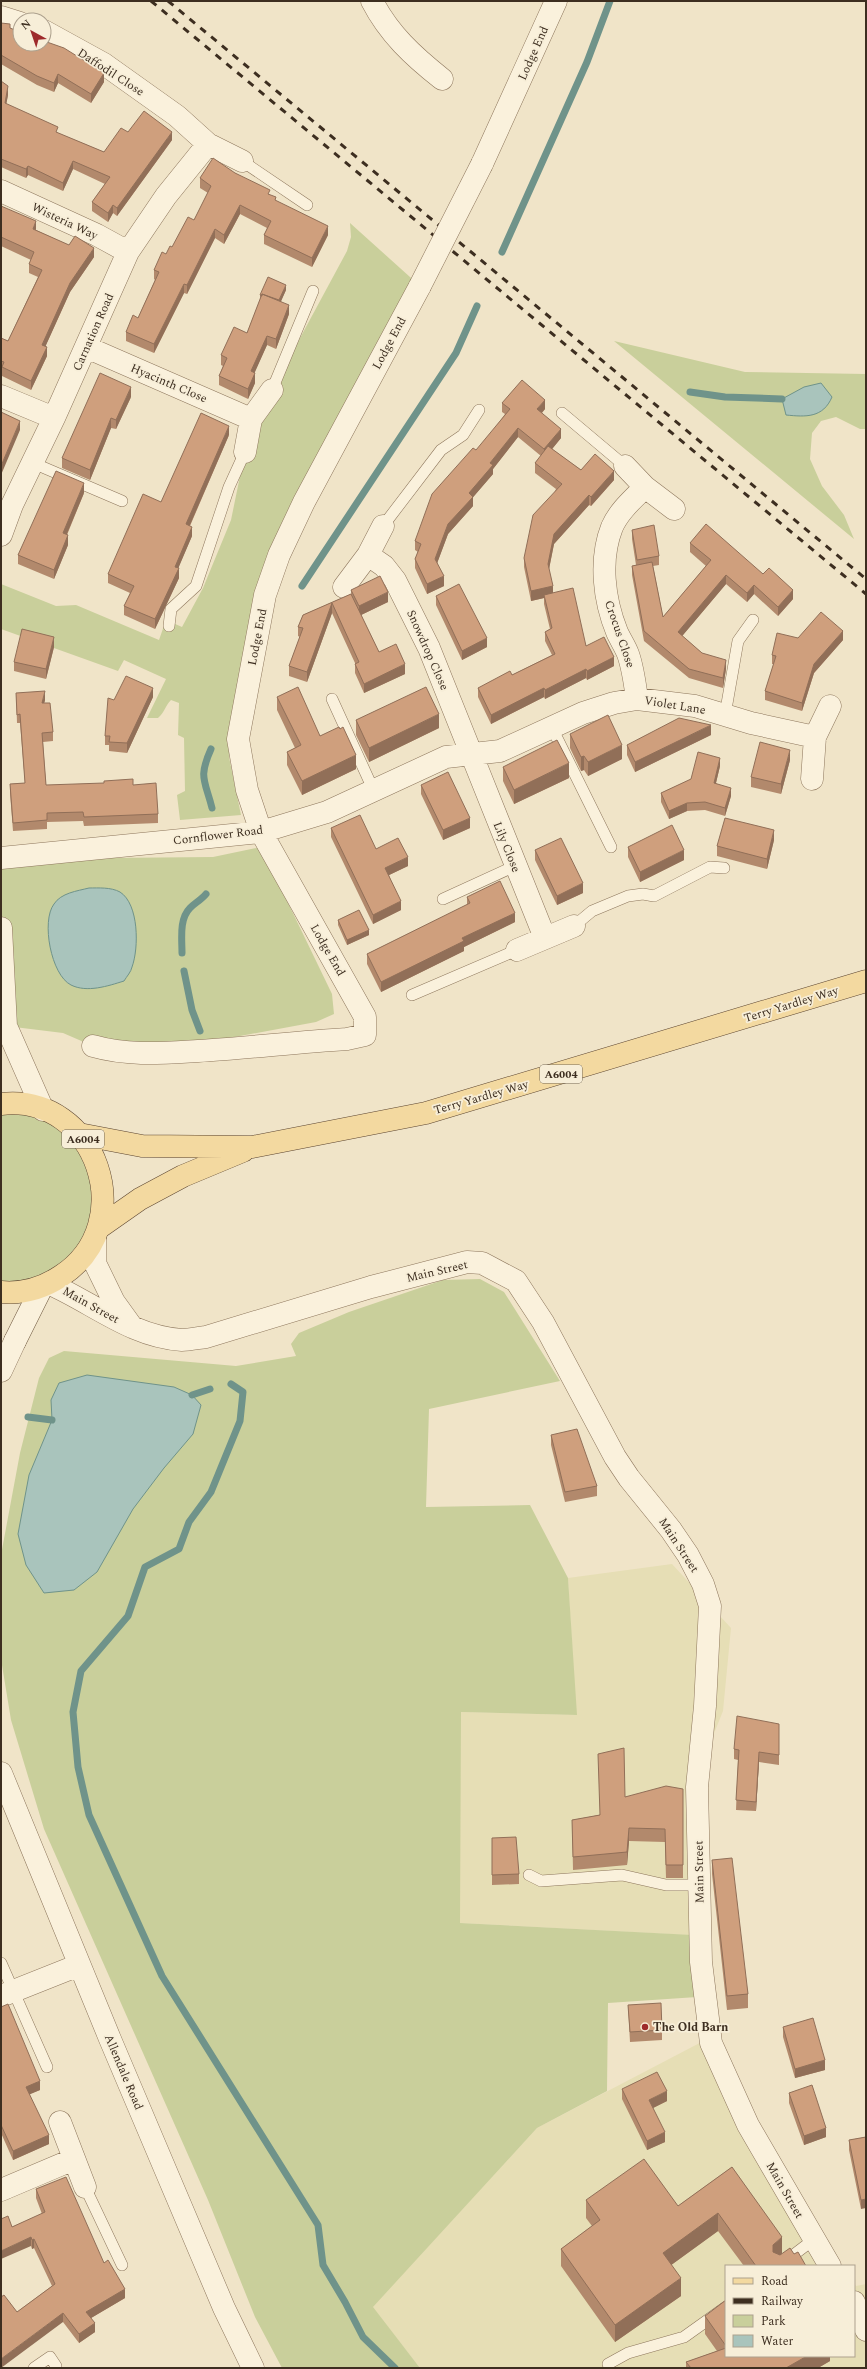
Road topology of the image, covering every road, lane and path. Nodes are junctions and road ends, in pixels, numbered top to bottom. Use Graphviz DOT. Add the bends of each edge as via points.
graph roads {
  1 [pos="372,1"];
  2 [pos="556,1"];
  3 [pos="1,17"];
  4 [pos="12,20"];
  5 [pos="52,35"];
  6 [pos="442,79"];
  7 [pos="208,144"];
  8 [pos="242,161"];
  9 [pos="1,191"];
  10 [pos="307,205"];
  11 [pos="128,252"];
  12 [pos="313,291"];
  13 [pos="86,347"];
  14 [pos="272,390"];
  15 [pos="1,396"];
  16 [pos="479,410"];
  17 [pos="562,413"];
  18 [pos="54,418"];
  19 [pos="251,419"];
  20 [pos="245,452"];
  21 [pos="33,463"];
  22 [pos="625,466"];
  23 [pos="645,487"];
  24 [pos="122,501"];
  25 [pos="674,509"];
  26 [pos="383,526"];
  27 [pos="1,535"];
  28 [pos="368,555"];
  29 [pos="344,586"];
  30 [pos="753,620"];
  31 [pos="169,626"];
  32 [pos="332,699"];
  33 [pos="637,699"];
  34 [pos="830,706"];
  35 [pos="725,715"];
  36 [pos="552,728"];
  37 [pos="816,737"];
  38 [pos="470,755"];
  39 [pos="812,779"];
  40 [pos="373,789"];
  41 [pos="261,832"];
  42 [pos="611,847"];
  43 [pos="1,858"];
  44 [pos="515,866"];
  45 [pos="724,868"];
  46 [pos="442,899"];
  47 [pos="574,926"];
  48 [pos="1,928"];
  49 [pos="545,938"];
  50 [pos="517,950"];
  51 [pos="866,981"];
  52 [pos="412,995"];
  53 [pos="4,1032"];
  54 [pos="93,1046"];
  55 [pos="1,1104"];
  56 [pos="43,1110"];
  57 [pos="79,1134"];
  58 [pos="252,1147"];
  59 [pos="97,1233"];
  60 [pos="46,1285"];
  61 [pos="1,1292"];
  62 [pos="132,1327"];
  63 [pos="1,1371"];
  64 [pos="1,1773"];
  65 [pos="529,1875"];
  66 [pos="700,1885"];
  67 [pos="1,1963"];
  68 [pos="79,1965"];
  69 [pos="7,1993"];
  70 [pos="47,2067"];
  71 [pos="60,2122"];
  72 [pos="74,2159"];
  73 [pos="85,2187"];
  74 [pos="1,2190"];
  75 [pos="813,2240"];
  76 [pos="122,2265"];
  77 [pos="780,2265"];
  78 [pos="829,2265"];
  79 [pos="866,2299"];
  80 [pos="855,2301"];
  81 [pos="855,2303"];
  82 [pos="725,2308"];
  83 [pos="866,2330"];
  84 [pos="608,2364"];
  85 [pos="56,2366"];
  86 [pos="34,2368"];
  87 [pos="253,2368"];
  1 -- 6 [label="street" via="391,31 411,54"];
  2 -- 41 [label="street, Lodge End, bridge" via="482,164 304,502 279,555 265,595 238,739 249,796"];
  3 -- 4 [label="street"];
  5 -- 7 [label="street, Daffodil Close" via="104,64 177,116"];
  7 -- 8 [label="street"];
  7 -- 11 [label="street, Carnation Road" via="166,196"];
  8 -- 10 [label="lane"];
  9 -- 11 [label="street, Wisteria Way"];
  11 -- 13 [label="street, Carnation Road"];
  12 -- 14 [label="lane"];
  13 -- 18 [label="street, Carnation Road"];
  13 -- 19 [label="street, Hyacinth Close"];
  14 -- 19 [label="street"];
  15 -- 18 [label="street"];
  16 -- 26 [label="lane" via="462,435 441,450"];
  17 -- 22 [label="lane"];
  18 -- 21 [label="street, Carnation Road"];
  19 -- 20 [label="street"];
  20 -- 31 [label="lane" via="229,487 196,586 171,609"];
  21 -- 24 [label="lane"];
  21 -- 27 [label="street, Carnation Road" via="12,505"];
  22 -- 23 [label="street"];
  23 -- 25 [label="street"];
  23 -- 33 [label="street, Crocus Close" via="626,505 612,526 605,552 604,582 617,632 628,654"];
  26 -- 28 [label="street"];
  28 -- 29 [label="street"];
  28 -- 38 [label="street, Snowdrop Close" via="384,566 395,580 429,648"];
  30 -- 35 [label="lane" via="738,641"];
  32 -- 40 [label="lane"];
  33 -- 35 [label="street, Violet Lane" via="695,706"];
  33 -- 36 [label="street, Violet Lane" via="583,713"];
  34 -- 37 [label="street"];
  35 -- 37 [label="street, Violet Lane"];
  36 -- 38 [label="street, Violet Lane" via="500,751"];
  36 -- 42 [label="lane"];
  37 -- 39 [label="street"];
  38 -- 40 [label="street, Cornflower Road" via="446,757"];
  38 -- 44 [label="street, Lily Close"];
  40 -- 41 [label="street, Cornflower Road" via="327,812"];
  41 -- 43 [label="street, Cornflower Road"];
  41 -- 54 [label="street, Lodge End" via="365,1017 365,1035 347,1039 143,1054 111,1051"];
  44 -- 46 [label="lane"];
  44 -- 49 [label="street, Lily Close"];
  45 -- 47 [label="lane" via="710,867 654,896 628,896 592,911"];
  47 -- 49 [label="street"];
  48 -- 53 [label="street"];
  49 -- 50 [label="street"];
  50 -- 52 [label="lane"];
  51 -- 58 [label="main road, Terry Yardley Way / A6004" via="426,1113"];
  53 -- 56 [label="street"];
  55 -- 56 [label="main road, A6004" via="26,1105"];
  56 -- 57 [label="main road, A6004" via="59,1117"];
  57 -- 58 [label="main road, Terry Yardley Way / A6004" via="142,1146"];
  57 -- 59 [label="main road, A6004" via="98,1165 103,1186 104,1200"];
  58 -- 59 [label="main road, Terry Yardley Way / A6004" via="183,1176 140,1200"];
  59 -- 60 [label="main road, A6004" via="72,1269"];
  59 -- 62 [label="street, Main Street" via="95,1263 114,1302"];
  60 -- 61 [label="main road, A6004" via="14,1293"];
  60 -- 62 [label="street, Main Street"];
  60 -- 63 [label="street"];
  62 -- 66 [label="street, Main Street" via="150,1334 177,1339 206,1337 371,1287 467,1262 482,1263 516,1281 543,1322 615,1457 688,1555 703,1584 710,1606 705,1706 697,1788"];
  64 -- 68 [label="street, Allendale Road"];
  65 -- 66 [label="lane" via="541,1881 622,1875 666,1885"];
  66 -- 75 [label="street, Main Street" via="701,1962 711,2043 748,2125"];
  67 -- 69 [label="lane"];
  68 -- 69 [label="street"];
  68 -- 87 [label="street, Allendale Road" via="224,2308"];
  69 -- 70 [label="lane"];
  71 -- 72 [label="street"];
  72 -- 73 [label="street"];
  72 -- 74 [label="street"];
  73 -- 76 [label="lane"];
  75 -- 77 [label="lane"];
  75 -- 78 [label="street, Main Street"];
  79 -- 80 [label="lane"];
  81 -- 83 [label="street"];
  82 -- 84 [label="lane" via="684,2337 628,2353"];
  85 -- 86 [label="lane" via="50,2357"];
}
